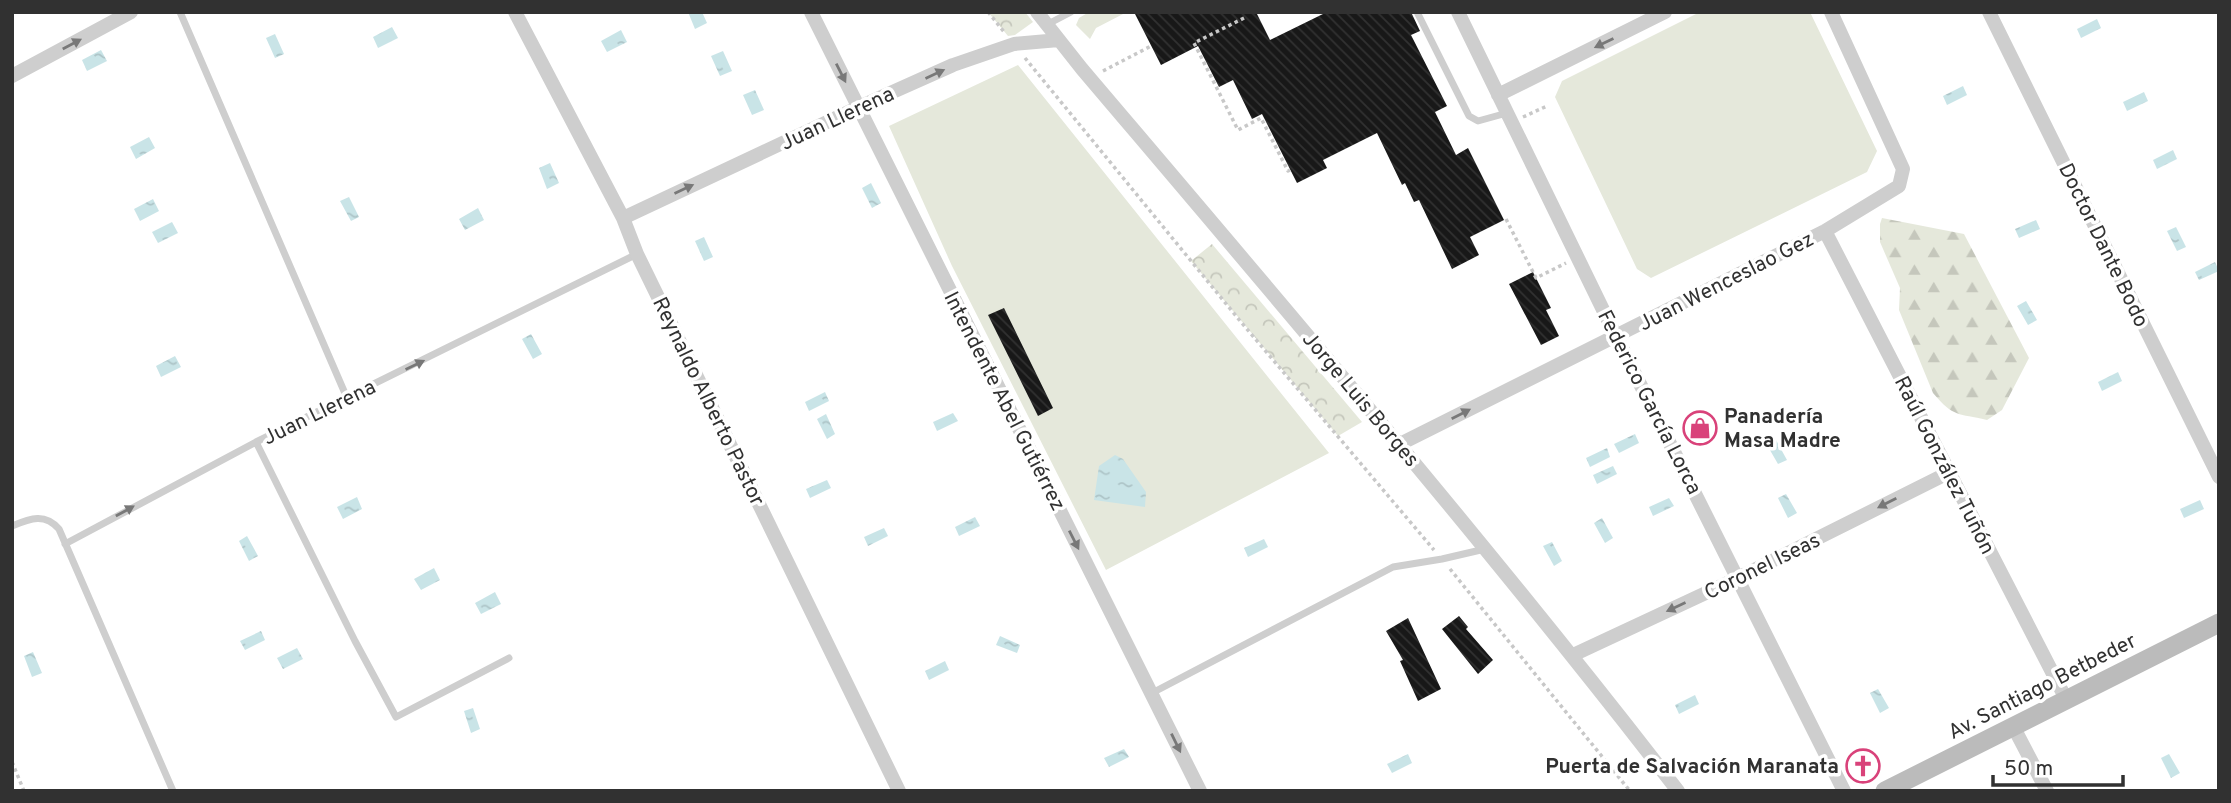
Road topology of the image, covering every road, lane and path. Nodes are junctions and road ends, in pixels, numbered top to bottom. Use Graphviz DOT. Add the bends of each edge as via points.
graph roads {
  1 [pos="131,12"];
  2 [pos="180,12"];
  3 [pos="515,12"];
  4 [pos="811,12"];
  5 [pos="988,12"];
  6 [pos="1037,12"];
  7 [pos="1072,12"];
  8 [pos="1417,12"];
  9 [pos="1458,12"];
  10 [pos="1665,12"];
  11 [pos="1830,12"];
  12 [pos="1989,12"];
  13 [pos="1244,18"];
  14 [pos="1047,24"];
  15 [pos="1059,40"];
  16 [pos="1014,44"];
  17 [pos="1151,46"];
  18 [pos="1103,71"];
  19 [pos="12,76"];
  20 [pos="1498,95"];
  21 [pos="1546,106"];
  22 [pos="859,107"];
  23 [pos="1509,118"];
  24 [pos="1290,170"];
  25 [pos="623,218"];
  26 [pos="1506,219"];
  27 [pos="1825,231"];
  28 [pos="637,254"];
  29 [pos="1577,257"];
  30 [pos="1616,336"];
  31 [pos="347,398"];
  32 [pos="256,442"];
  33 [pos="1400,444"];
  34 [pos="1948,473"];
  35 [pos="2219,477"];
  36 [pos="12,526"];
  37 [pos="65,544"];
  38 [pos="1485,548"];
  39 [pos="1442,559"];
  40 [pos="1738,578"];
  41 [pos="2219,623"];
  42 [pos="1573,655"];
  43 [pos="509,658"];
  44 [pos="1151,693"];
  45 [pos="2066,699"];
  46 [pos="2013,726"];
  47 [pos="12,762"];
  48 [pos="24,791"];
  49 [pos="173,791"];
  50 [pos="899,791"];
  51 [pos="1199,791"];
  52 [pos="1630,791"];
  53 [pos="1678,791"];
  54 [pos="1844,791"];
  55 [pos="1885,791"];
  56 [pos="2046,791"];
  19 -- 1 [label="street, one-way"];
  2 -- 31 [label="lane"];
  3 -- 25 [label="street, Reynaldo Alberto Pastor"];
  4 -- 22 [label="street, Intendente Abel Gutiérrez, one-way"];
  5 -- 16 [label="path"];
  6 -- 14 [label="street, Jorge Luis Borges"];
  7 -- 14 [label="lane"];
  8 -- 23 [label="lane" via="1469,116 1478,121"];
  9 -- 20 [label="street, Federico García Lorca"];
  10 -- 20 [label="street, one-way"];
  11 -- 27 [label="street, Juan Wenceslao Gez" via="1903,169 1899,186"];
  12 -- 35 [label="street, Doctor Dante Bodo"];
  13 -- 24 [label="path" via="1194,43 1238,130 1261,118"];
  14 -- 15 [label="street, Jorge Luis Borges"];
  15 -- 16 [label="street, Juan Llerena"];
  15 -- 33 [label="street, Jorge Luis Borges"];
  22 -- 16 [label="street, Juan Llerena, one-way" via="953,65"];
  16 -- 39 [label="path"];
  17 -- 18 [label="path"];
  20 -- 23 [label="street, Federico García Lorca"];
  21 -- 23 [label="path"];
  25 -- 22 [label="street, Juan Llerena, one-way"];
  22 -- 44 [label="street, Intendente Abel Gutiérrez, one-way"];
  23 -- 29 [label="street, Federico García Lorca"];
  25 -- 28 [label="street, Reynaldo Alberto Pastor"];
  26 -- 29 [label="path" via="1536,278"];
  27 -- 30 [label="street, Juan Wenceslao Gez"];
  27 -- 34 [label="street, Raúl González Tuñón"];
  31 -- 28 [label="lane, Juan Llerena, one-way"];
  28 -- 50 [label="street, Reynaldo Alberto Pastor"];
  29 -- 30 [label="street, Federico García Lorca"];
  33 -- 30 [label="street, Juan Wenceslao Gez, one-way"];
  30 -- 40 [label="street, Federico García Lorca"];
  31 -- 32 [label="lane, Juan Llerena"];
  37 -- 32 [label="lane, Juan Llerena, one-way"];
  32 -- 43 [label="lane" via="396,717"];
  33 -- 38 [label="street, Jorge Luis Borges"];
  34 -- 40 [label="street, Coronel Iseas, one-way"];
  34 -- 45 [label="street, Raúl González Tuñón"];
  36 -- 37 [label="lane" via="39,518 52,521"];
  37 -- 49 [label="lane"];
  38 -- 39 [label="lane"];
  38 -- 42 [label="street, Jorge Luis Borges"];
  39 -- 44 [label="lane" via="1393,566"];
  39 -- 52 [label="path"];
  40 -- 42 [label="street, Coronel Iseas, one-way"];
  40 -- 54 [label="street, Federico García Lorca"];
  41 -- 45 [label="main road, Av. Santiago Betbeder"];
  42 -- 53 [label="street, Jorge Luis Borges"];
  44 -- 51 [label="street, Intendente Abel Gutiérrez, one-way"];
  45 -- 46 [label="main road, Av. Santiago Betbeder"];
  46 -- 55 [label="main road, Av. Santiago Betbeder"];
  46 -- 56 [label="street"];
  47 -- 48 [label="path"];
}
